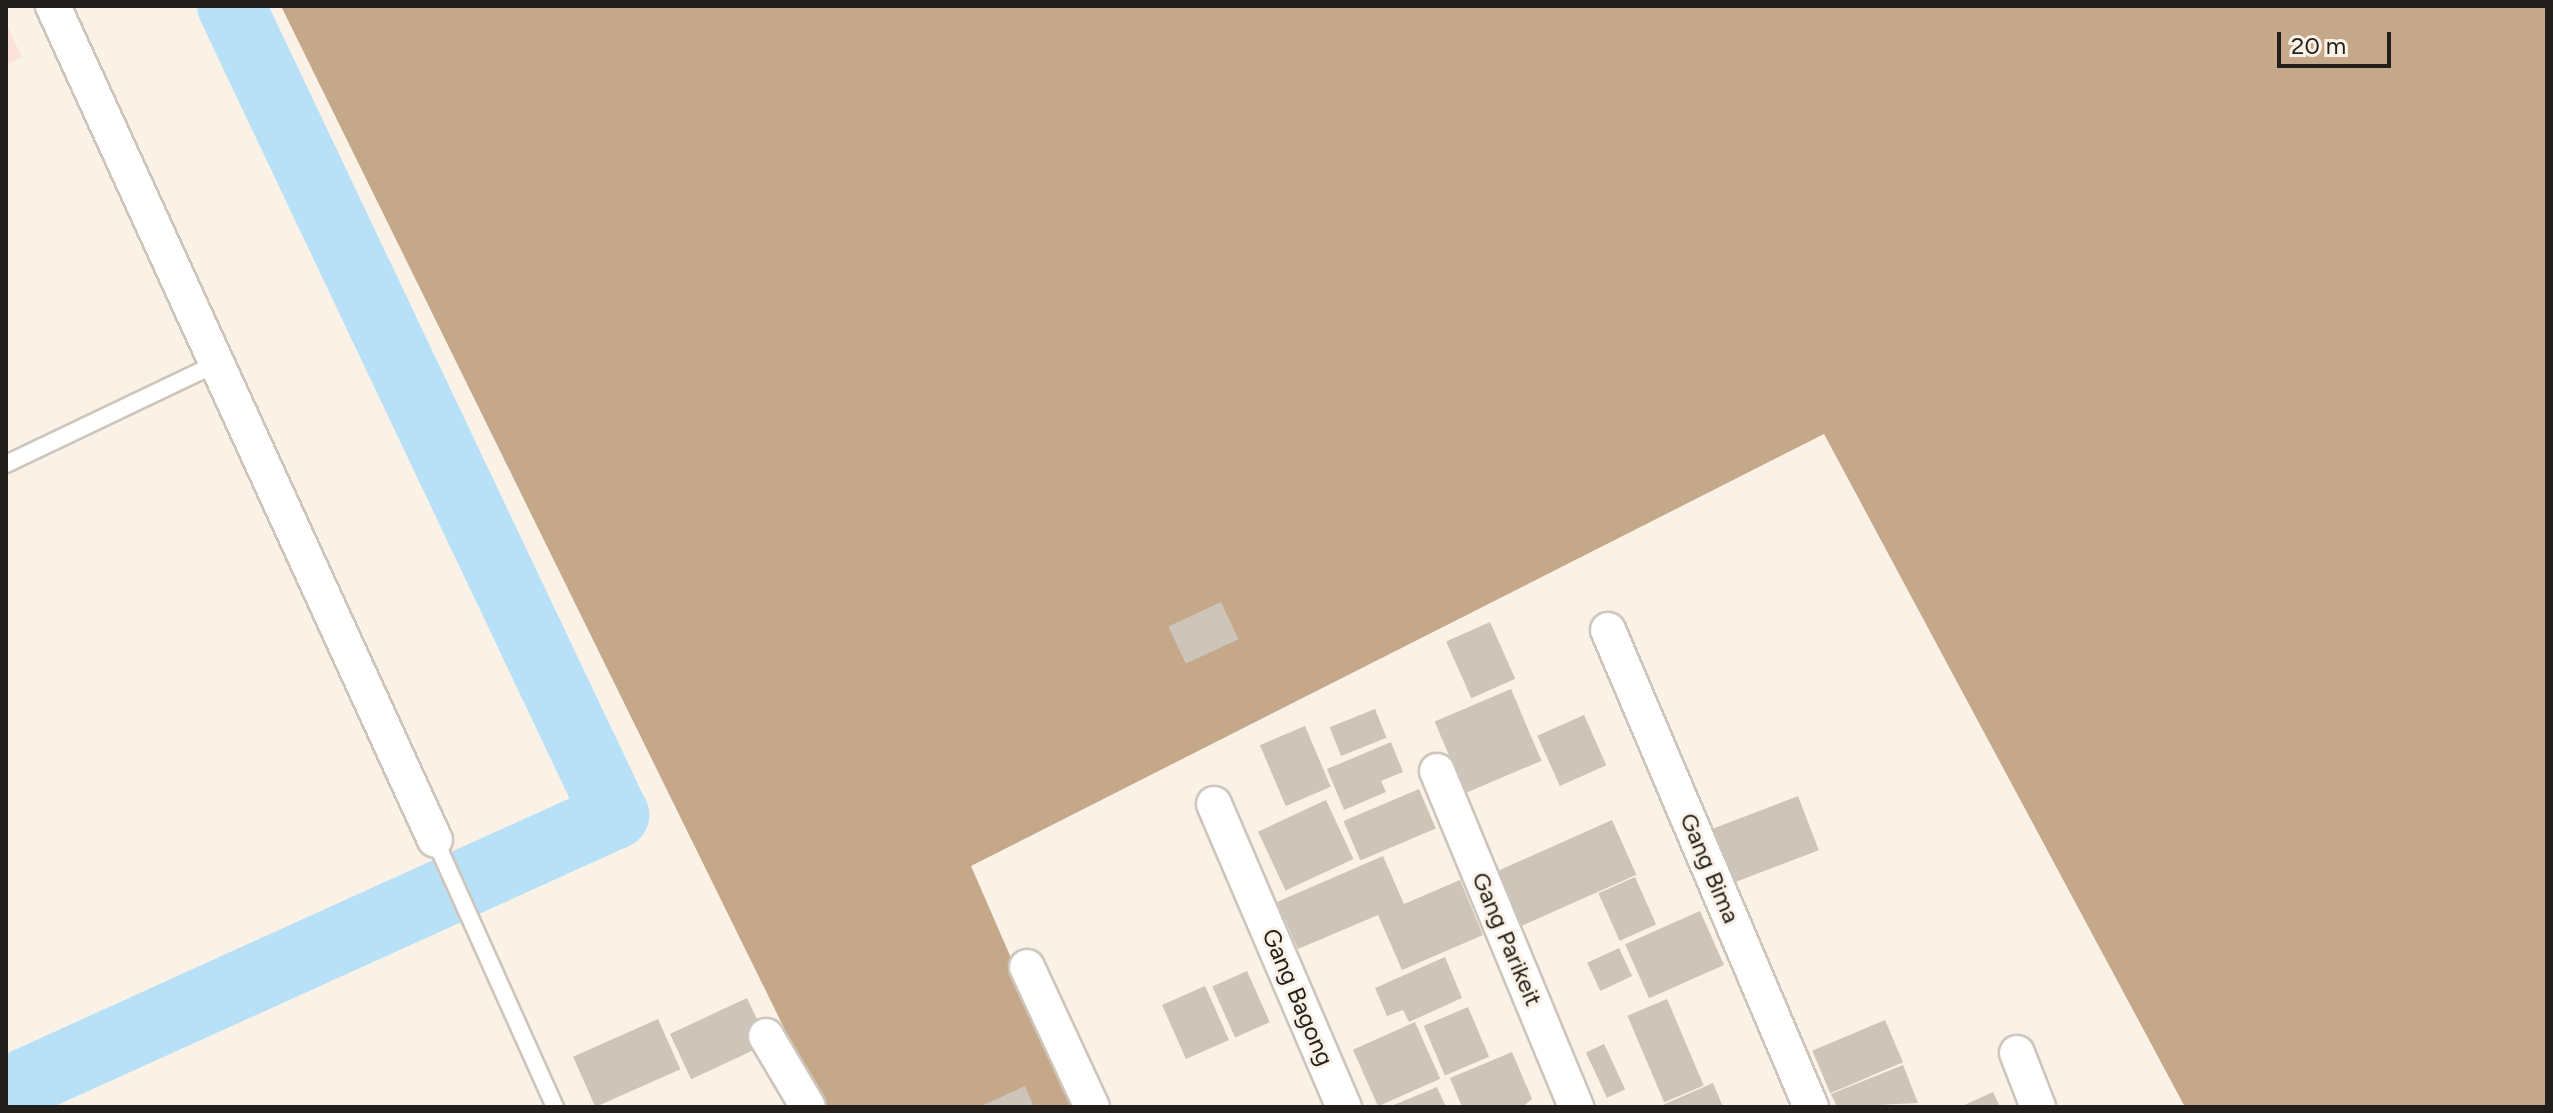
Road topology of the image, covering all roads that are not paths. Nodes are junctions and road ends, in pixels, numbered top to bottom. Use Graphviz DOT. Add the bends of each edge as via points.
graph roads {
  1 [pos="53,6"];
  2 [pos="222,361"];
  3 [pos="6,464"];
  4 [pos="1608,630"];
  5 [pos="1437,771"];
  6 [pos="1214,804"];
  7 [pos="435,840"];
  8 [pos="1027,967"];
  9 [pos="766,1036"];
  10 [pos="2017,1053"];
  11 [pos="555,1107"];
  12 [pos="808,1107"];
  13 [pos="1092,1107"];
  14 [pos="1344,1107"];
  15 [pos="1576,1107"];
  16 [pos="1811,1107"];
  17 [pos="2038,1107"];
  1 -- 2 [label="street"];
  2 -- 3 [label="lane"];
  2 -- 7 [label="street"];
  4 -- 16 [label="street, Gang Bima"];
  5 -- 15 [label="street, Gang Parikeit"];
  6 -- 14 [label="street, Gang Bagong"];
  7 -- 11 [label="lane"];
  8 -- 13 [label="street"];
  9 -- 12 [label="street"];
  10 -- 17 [label="street"];
}
